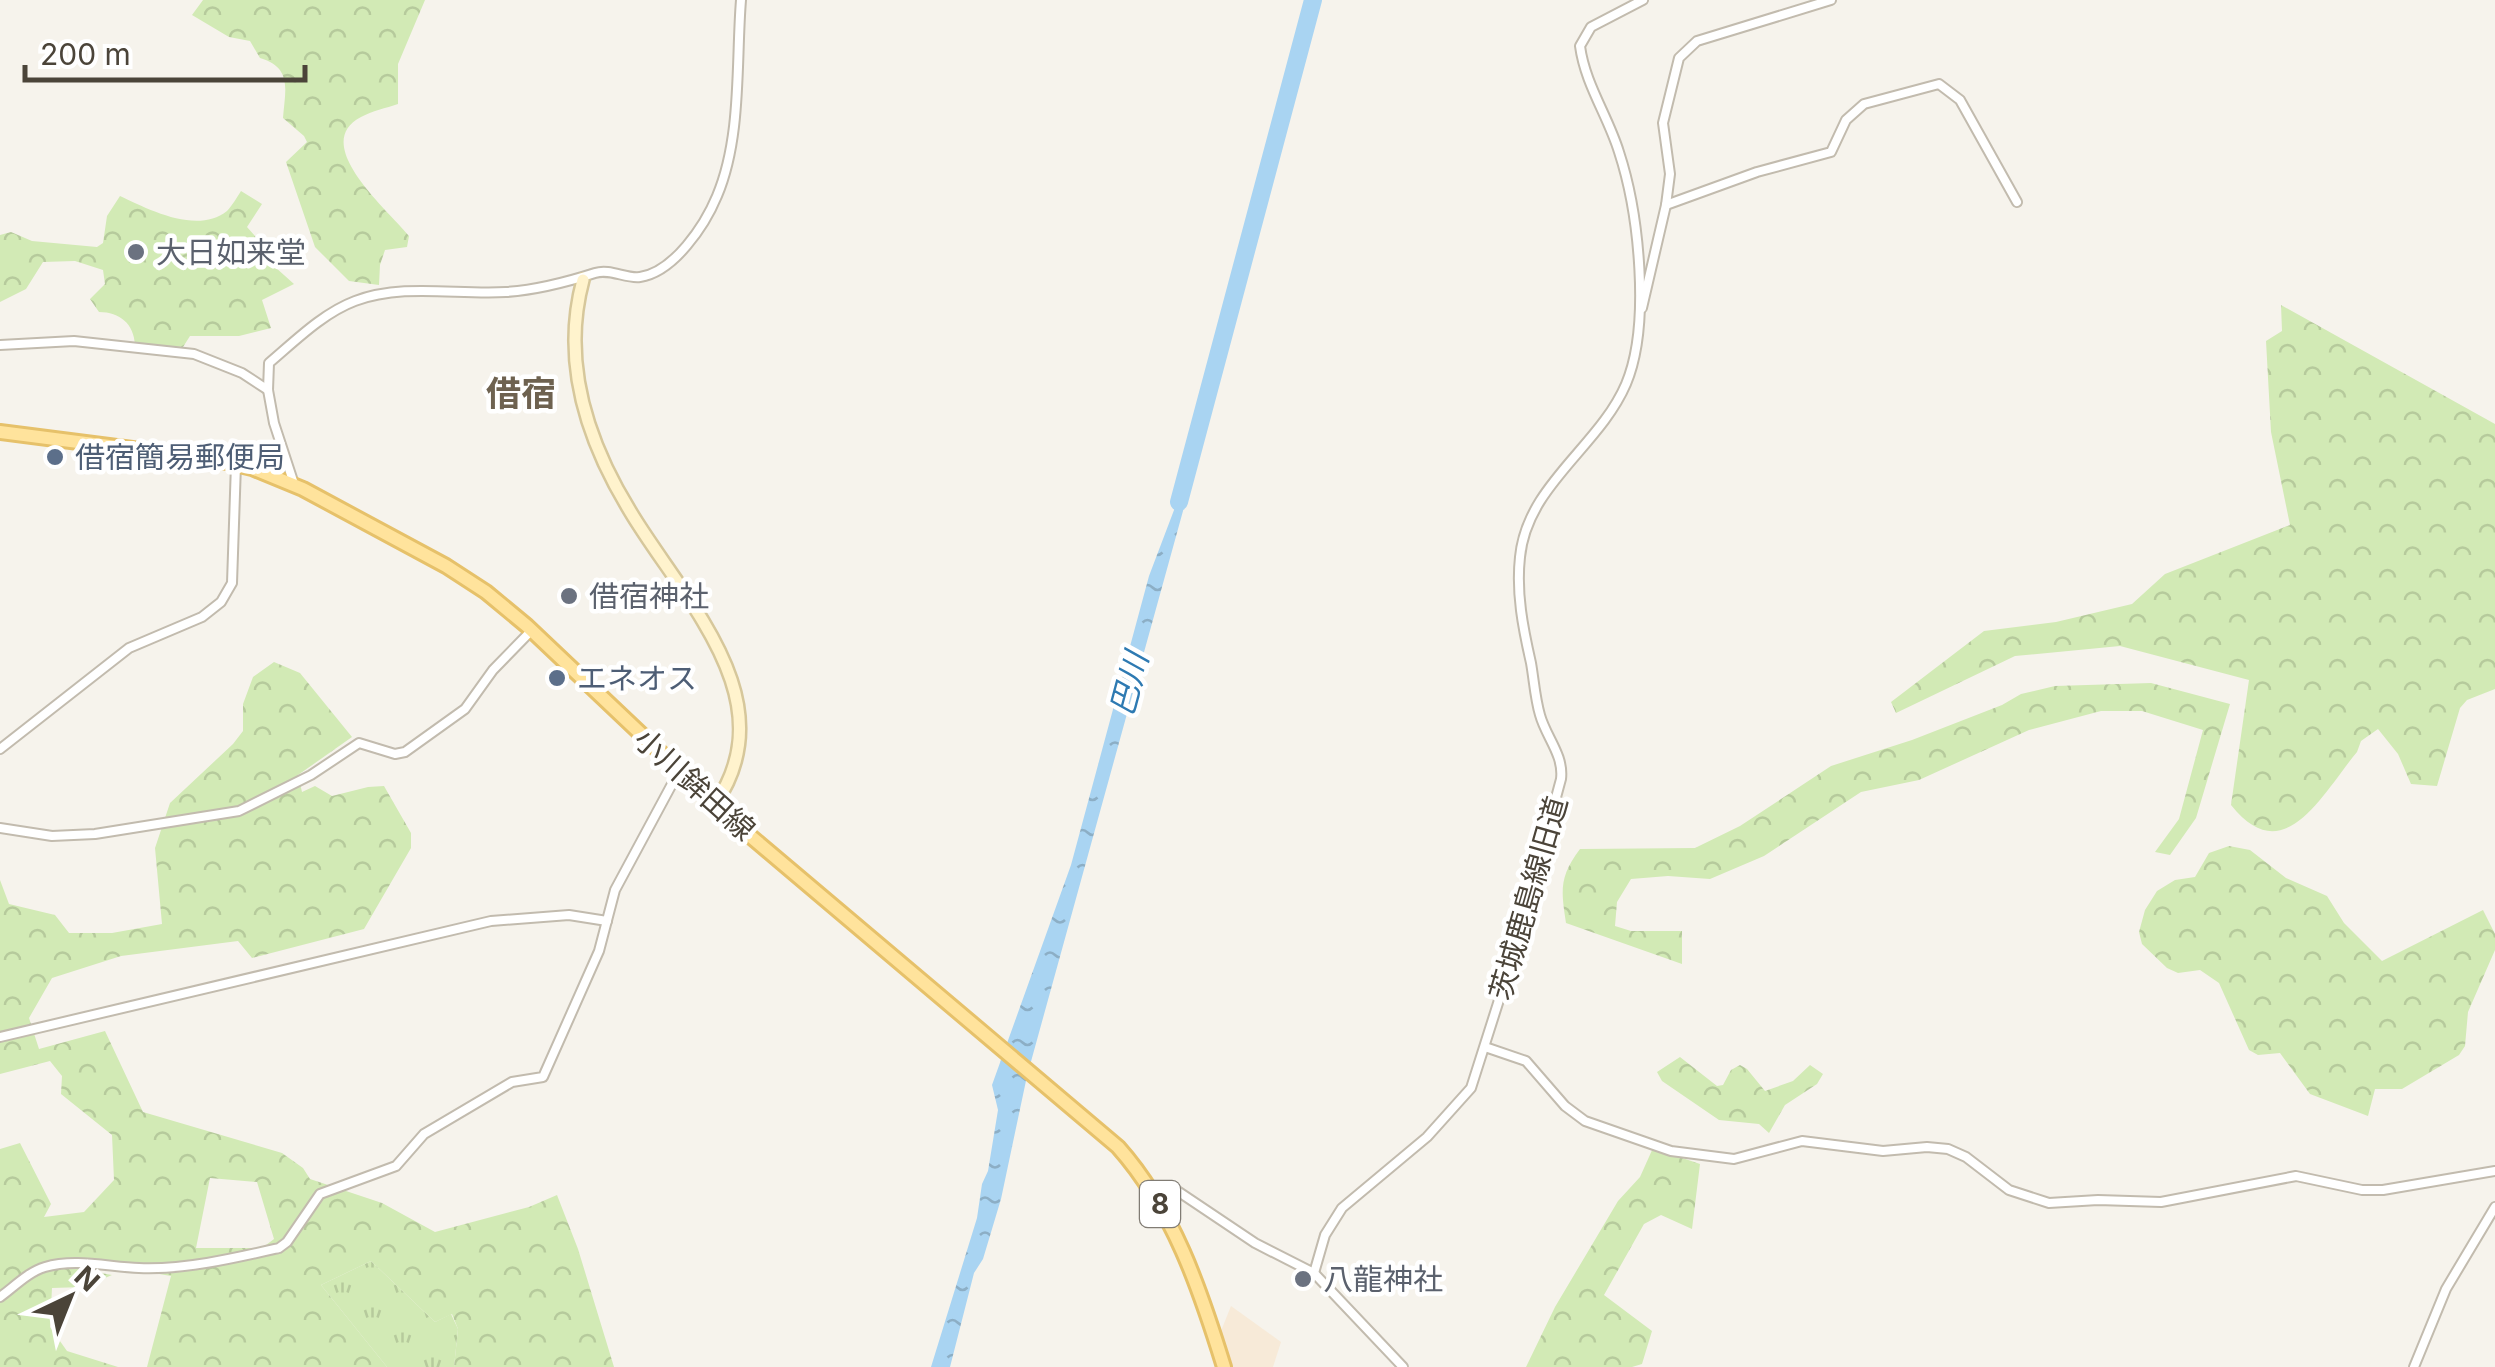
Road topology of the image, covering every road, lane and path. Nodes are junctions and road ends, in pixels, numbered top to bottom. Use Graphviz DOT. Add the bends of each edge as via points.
graph roads {
  1 [pos="741,0"];
  2 [pos="1643,0"];
  3 [pos="1831,0"];
  4 [pos="2016,202"];
  5 [pos="1666,205"];
  6 [pos="583,280"];
  7 [pos="1640,317"];
  8 [pos="0,345"];
  9 [pos="268,390"];
  10 [pos="0,432"];
  11 [pos="236,464"];
  12 [pos="294,484"];
  13 [pos="532,631"];
  14 [pos="0,749"];
  15 [pos="679,771"];
  16 [pos="715,804"];
  17 [pos="0,828"];
  18 [pos="606,921"];
  19 [pos="0,1037"];
  20 [pos="1484,1047"];
  21 [pos="2495,1171"];
  22 [pos="1152,1192"];
  23 [pos="2495,1206"];
  24 [pos="1314,1273"];
  25 [pos="0,1297"];
  26 [pos="1224,1367"];
  27 [pos="1403,1367"];
  28 [pos="2414,1367"];
  1 -- 6 [label="street" via="738,89 717,197 694,236 655,271 640,277 598,272"];
  2 -- 7 [label="street, 茨城鹿島線旧道" via="1591,27 1580,46 1620,154 1635,220"];
  3 -- 5 [label="street" via="1697,42 1679,58 1664,123"];
  4 -- 5 [label="street" via="1960,100 1939,84 1864,104 1846,120 1831,152"];
  5 -- 7 [label="street"];
  6 -- 9 [label="street" via="507,292 432,290 357,300 322,318 269,363"];
  6 -- 16 [label="street" via="574,332 576,375 592,435 629,511 710,631 735,689 736,752"];
  7 -- 20 [label="street, 茨城鹿島線旧道" via="1623,391 1537,504 1520,554 1522,628 1540,716 1562,771"];
  8 -- 9 [label="street" via="74,341 194,354"];
  9 -- 12 [label="street"];
  10 -- 11 [label="main road, 小川鉾田線 / 8"];
  11 -- 12 [label="main road, 小川鉾田線 / 8"];
  11 -- 14 [label="street" via="232,583 221,602 129,648"];
  12 -- 13 [label="main road, 小川鉾田線 / 8" via="468,580"];
  13 -- 15 [label="main road, 小川鉾田線 / 8"];
  13 -- 17 [label="street" via="465,709 405,752 359,743 311,776 239,811 95,834"];
  15 -- 16 [label="main road, 小川鉾田線 / 8"];
  15 -- 18 [label="street" via="625,868"];
  16 -- 22 [label="main road, 小川鉾田線 / 8" via="1104,1132"];
  18 -- 19 [label="street" via="569,915 491,921"];
  18 -- 25 [label="street" via="543,1077 512,1082 438,1124 396,1166 320,1194 279,1248 142,1268 52,1265"];
  20 -- 21 [label="street" via="1526,1061 1585,1121 1670,1151 1734,1158 1802,1142 1882,1151 1948,1149 2009,1190 2048,1203 2161,1202 2296,1176 2383,1190"];
  20 -- 24 [label="street, 茨城鹿島線旧道" via="1471,1088 1448,1117 1334,1217"];
  22 -- 24 [label="street" via="1174,1188"];
  22 -- 26 [label="main road, 小川鉾田線 / 8" via="1187,1262"];
  23 -- 28 [label="street" via="2446,1289"];
  24 -- 27 [label="street"];
}
